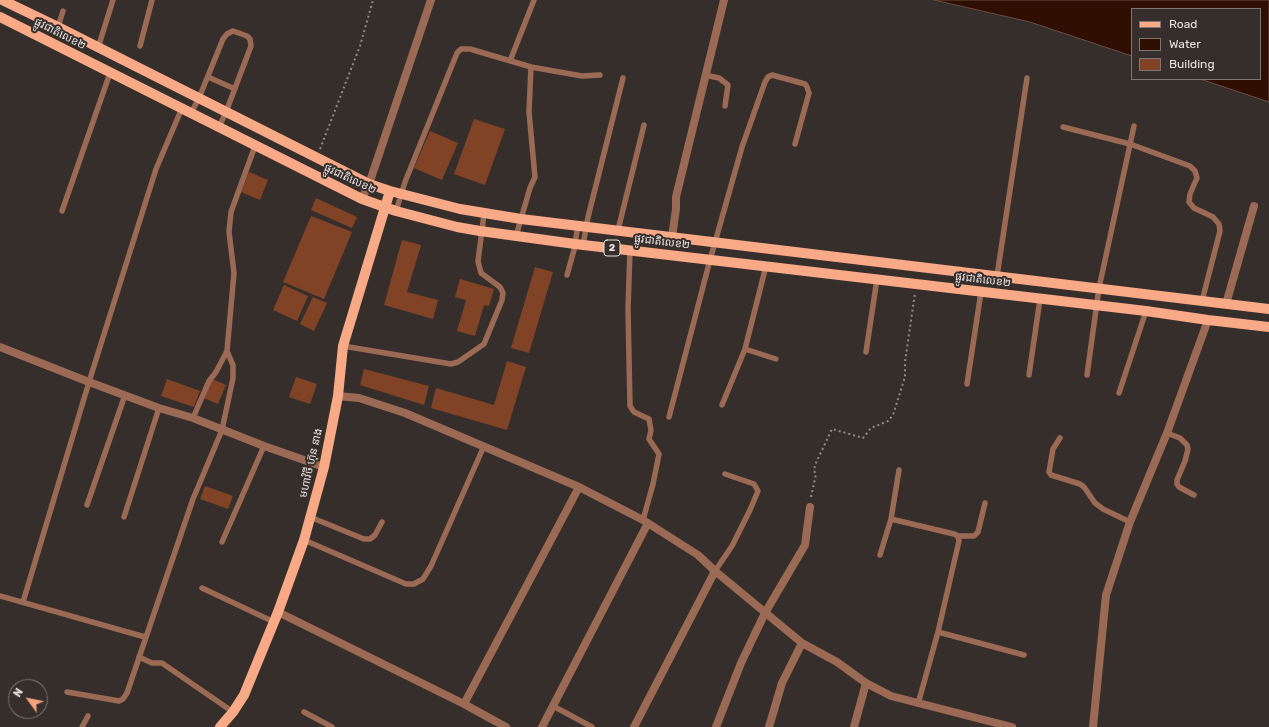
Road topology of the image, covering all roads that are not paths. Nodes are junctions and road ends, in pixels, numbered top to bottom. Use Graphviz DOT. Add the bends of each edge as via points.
graph roads {
  1 [pos="2,0"];
  2 [pos="113,0"];
  3 [pos="152,0"];
  4 [pos="431,0"];
  5 [pos="534,0"];
  6 [pos="724,0"];
  7 [pos="63,11"];
  8 [pos="0,17"];
  9 [pos="58,27"];
  10 [pos="140,46"];
  11 [pos="98,48"];
  12 [pos="510,61"];
  13 [pos="531,67"];
  14 [pos="110,73"];
  15 [pos="600,75"];
  16 [pos="706,76"];
  17 [pos="208,77"];
  18 [pos="622,78"];
  19 [pos="1027,78"];
  20 [pos="235,89"];
  21 [pos="199,98"];
  22 [pos="725,106"];
  23 [pos="186,110"];
  24 [pos="226,112"];
  25 [pos="644,125"];
  26 [pos="1134,126"];
  27 [pos="219,127"];
  28 [pos="1063,127"];
  29 [pos="795,144"];
  30 [pos="1130,144"];
  31 [pos="255,146"];
  32 [pos="369,184"];
  33 [pos="390,191"];
  34 [pos="402,193"];
  35 [pos="362,199"];
  36 [pos="1254,206"];
  37 [pos="385,208"];
  38 [pos="62,211"];
  39 [pos="396,211"];
  40 [pos="484,214"];
  41 [pos="521,219"];
  42 [pos="582,226"];
  43 [pos="618,230"];
  44 [pos="480,232"];
  45 [pos="516,236"];
  46 [pos="672,237"];
  47 [pos="715,242"];
  48 [pos="579,244"];
  49 [pos="630,250"];
  50 [pos="818,254"];
  51 [pos="710,260"];
  52 [pos="766,266"];
  53 [pos="951,270"];
  54 [pos="815,272"];
  55 [pos="567,275"];
  56 [pos="997,276"];
  57 [pos="877,279"];
  58 [pos="948,288"];
  59 [pos="1099,288"];
  60 [pos="981,292"];
  61 [pos="1040,299"];
  62 [pos="1202,301"];
  63 [pos="1226,304"];
  64 [pos="1097,306"];
  65 [pos="1269,309"];
  66 [pos="1146,311"];
  67 [pos="1208,320"];
  68 [pos="1269,327"];
  69 [pos="343,346"];
  70 [pos="0,347"];
  71 [pos="745,349"];
  72 [pos="227,351"];
  73 [pos="866,352"];
  74 [pos="776,359"];
  75 [pos="1030,375"];
  76 [pos="1087,375"];
  77 [pos="89,382"];
  78 [pos="967,384"];
  79 [pos="1119,393"];
  80 [pos="125,395"];
  81 [pos="338,396"];
  82 [pos="722,405"];
  83 [pos="159,408"];
  84 [pos="669,417"];
  85 [pos="193,418"];
  86 [pos="222,430"];
  87 [pos="1167,433"];
  88 [pos="1060,438"];
  89 [pos="264,446"];
  90 [pos="484,446"];
  91 [pos="324,467"];
  92 [pos="899,470"];
  93 [pos="725,474"];
  94 [pos="579,487"];
  95 [pos="1194,496"];
  96 [pos="984,504"];
  97 [pos="87,505"];
  98 [pos="810,507"];
  99 [pos="124,517"];
  100 [pos="310,517"];
  101 [pos="891,519"];
  102 [pos="382,522"];
  103 [pos="646,522"];
  104 [pos="1130,522"];
  105 [pos="958,536"];
  106 [pos="304,540"];
  107 [pos="222,542"];
  108 [pos="880,555"];
  109 [pos="715,571"];
  110 [pos="202,588"];
  111 [pos="0,596"];
  112 [pos="23,602"];
  113 [pos="278,612"];
  114 [pos="765,613"];
  115 [pos="274,622"];
  116 [pos="938,632"];
  117 [pos="145,637"];
  118 [pos="802,642"];
  119 [pos="1024,655"];
  120 [pos="139,657"];
  121 [pos="866,683"];
  122 [pos="67,692"];
  123 [pos="464,704"];
  124 [pos="918,704"];
  125 [pos="553,706"];
  126 [pos="233,712"];
  127 [pos="304,712"];
  128 [pos="88,716"];
  129 [pos="82,727"];
  130 [pos="220,727"];
  131 [pos="332,727"];
  132 [pos="506,727"];
  133 [pos="542,727"];
  134 [pos="592,727"];
  135 [pos="634,727"];
  136 [pos="716,727"];
  137 [pos="769,727"];
  138 [pos="854,727"];
  139 [pos="1012,727"];
  140 [pos="1093,727"];
  1 -- 9 [label="main road, ផ្លូវជាតិលេខ២ / 2"];
  2 -- 11 [label="lane"];
  3 -- 10 [label="lane"];
  4 -- 32 [label="street"];
  5 -- 12 [label="lane"];
  6 -- 16 [label="street"];
  7 -- 9 [label="lane"];
  8 -- 14 [label="main road, ផ្លូវជាតិលេខ២ / 2"];
  9 -- 11 [label="main road, ផ្លូវជាតិលេខ២ / 2"];
  11 -- 21 [label="main road, ផ្លូវជាតិលេខ២ / 2"];
  12 -- 13 [label="lane"];
  12 -- 34 [label="lane" via="465,48 457,53"];
  13 -- 15 [label="lane" via="582,76"];
  13 -- 41 [label="lane" via="529,112 535,178"];
  14 -- 23 [label="main road, ផ្លូវជាតិលេខ២ / 2"];
  14 -- 38 [label="lane"];
  16 -- 22 [label="lane" via="719,78 728,84"];
  16 -- 46 [label="street" via="676,197"];
  17 -- 20 [label="lane"];
  17 -- 20 [label="lane" via="227,34 233,31 247,36 251,46"];
  17 -- 21 [label="lane"];
  18 -- 42 [label="lane"];
  19 -- 56 [label="lane"];
  20 -- 24 [label="lane"];
  21 -- 23 [label="lane"];
  21 -- 24 [label="main road, ផ្លូវជាតិលេខ២ / 2"];
  23 -- 27 [label="main road, ផ្លូវជាតិលេខ២ / 2"];
  23 -- 77 [label="lane" via="156,169"];
  24 -- 27 [label="lane"];
  24 -- 32 [label="main road, ផ្លូវជាតិលេខ២ / 2"];
  25 -- 43 [label="lane"];
  26 -- 30 [label="lane"];
  27 -- 31 [label="main road, ផ្លូវជាតិលេខ២ / 2"];
  28 -- 30 [label="lane"];
  29 -- 47 [label="lane" via="809,93 808,87 772,75 764,82 742,147"];
  30 -- 59 [label="lane"];
  30 -- 62 [label="lane" via="1190,166 1195,171 1197,178 1189,202 1194,208 1213,217 1219,224 1220,231"];
  31 -- 35 [label="main road, ផ្លូវជាតិលេខ២ / 2"];
  31 -- 72 [label="lane" via="231,212 229,232 234,273"];
  32 -- 33 [label="main road, ផ្លូវជាតិលេខ២ / 2"];
  32 -- 35 [label="street"];
  33 -- 34 [label="main road, ផ្លូវជាតិលេខ២ / 2"];
  33 -- 37 [label="main road, មហាវិថី ហ៊ុន នាង"];
  34 -- 39 [label="lane"];
  34 -- 40 [label="main road, ផ្លូវជាតិលេខ២ / 2"];
  35 -- 37 [label="main road, ផ្លូវជាតិលេខ២ / 2"];
  36 -- 63 [label="street"];
  37 -- 39 [label="main road, ផ្លូវជាតិលេខ២ / 2"];
  37 -- 69 [label="main road, មហាវិថី ហ៊ុន នាង"];
  39 -- 44 [label="main road, ផ្លូវជាតិលេខ២ / 2"];
  40 -- 41 [label="main road, ផ្លូវជាតិលេខ២ / 2"];
  40 -- 44 [label="lane"];
  41 -- 42 [label="main road, ផ្លូវជាតិលេខ២ / 2"];
  41 -- 45 [label="lane"];
  42 -- 43 [label="main road, ផ្លូវជាតិលេខ២ / 2"];
  42 -- 48 [label="lane"];
  43 -- 46 [label="main road, ផ្លូវជាតិលេខ២ / 2"];
  44 -- 45 [label="main road, ផ្លូវជាតិលេខ២ / 2"];
  44 -- 69 [label="lane" via="478,261 481,273 500,287 503,293 484,344 451,364"];
  45 -- 48 [label="main road, ផ្លូវជាតិលេខ២ / 2"];
  46 -- 47 [label="main road, ផ្លូវជាតិលេខ២ / 2"];
  47 -- 50 [label="main road, ផ្លូវជាតិលេខ២ / 2"];
  47 -- 51 [label="lane"];
  48 -- 49 [label="main road, ផ្លូវជាតិលេខ២ / 2"];
  48 -- 55 [label="lane"];
  49 -- 51 [label="main road, ផ្លូវជាតិលេខ២ / 2"];
  49 -- 103 [label="lane" via="630,406 634,412 649,419 649,439 659,454"];
  50 -- 53 [label="main road, ផ្លូវជាតិលេខ២ / 2"];
  50 -- 54 [label="main road"];
  51 -- 52 [label="main road, ផ្លូវជាតិលេខ២ / 2"];
  51 -- 84 [label="lane"];
  52 -- 54 [label="main road, ផ្លូវជាតិលេខ២ / 2"];
  52 -- 71 [label="lane"];
  53 -- 56 [label="main road, ផ្លូវជាតិលេខ២ / 2"];
  53 -- 58 [label="main road"];
  54 -- 57 [label="main road, ផ្លូវជាតិលេខ២ / 2"];
  56 -- 59 [label="main road, ផ្លូវជាតិលេខ២ / 2"];
  57 -- 58 [label="main road, ផ្លូវជាតិលេខ២ / 2"];
  57 -- 73 [label="lane"];
  58 -- 60 [label="main road, ផ្លូវជាតិលេខ២ / 2"];
  59 -- 62 [label="main road, ផ្លូវជាតិលេខ២ / 2"];
  59 -- 64 [label="lane"];
  60 -- 61 [label="main road, ផ្លូវជាតិលេខ២ / 2"];
  60 -- 78 [label="lane"];
  61 -- 64 [label="main road, ផ្លូវជាតិលេខ២ / 2"];
  61 -- 75 [label="lane"];
  62 -- 63 [label="main road, ផ្លូវជាតិលេខ២ / 2"];
  63 -- 65 [label="main road, ផ្លូវជាតិលេខ២ / 2"];
  64 -- 66 [label="main road, ផ្លូវជាតិលេខ២ / 2"];
  64 -- 76 [label="lane"];
  66 -- 67 [label="main road, ផ្លូវជាតិលេខ២ / 2"];
  66 -- 79 [label="lane"];
  67 -- 68 [label="main road, ផ្លូវជាតិលេខ២ / 2"];
  67 -- 87 [label="street"];
  69 -- 81 [label="main road, មហាវិថី ហ៊ុន នាង"];
  70 -- 77 [label="street"];
  71 -- 74 [label="lane"];
  71 -- 82 [label="lane"];
  72 -- 85 [label="lane" via="209,381"];
  72 -- 86 [label="lane" via="233,365 233,378"];
  77 -- 80 [label="street"];
  77 -- 112 [label="lane"];
  80 -- 83 [label="street"];
  80 -- 97 [label="lane"];
  81 -- 90 [label="street" via="359,398 405,413"];
  81 -- 91 [label="main road, មហាវិថី ហ៊ុន នាង"];
  83 -- 85 [label="street"];
  83 -- 99 [label="lane"];
  85 -- 86 [label="street"];
  86 -- 89 [label="street"];
  86 -- 117 [label="lane" via="193,499"];
  87 -- 95 [label="lane" via="1187,444 1185,461 1177,484"];
  87 -- 104 [label="street"];
  88 -- 104 [label="lane" via="1053,449 1049,472 1051,475 1080,484 1095,503"];
  89 -- 91 [label="street"];
  89 -- 107 [label="lane"];
  90 -- 94 [label="street"];
  90 -- 106 [label="lane" via="431,566 418,582 406,584"];
  91 -- 100 [label="main road, មហាវិថី ហ៊ុន នាង"];
  92 -- 101 [label="lane"];
  93 -- 109 [label="lane" via="754,484 758,491 732,546"];
  94 -- 103 [label="street"];
  94 -- 123 [label="street"];
  96 -- 105 [label="lane" via="978,532 974,536"];
  98 -- 114 [label="street" via="805,545"];
  100 -- 102 [label="lane" via="364,539 375,536"];
  100 -- 106 [label="main road, មហាវិថី ហ៊ុន នាង"];
  101 -- 105 [label="lane"];
  101 -- 108 [label="lane"];
  103 -- 109 [label="street" via="698,555"];
  103 -- 125 [label="street"];
  104 -- 140 [label="street" via="1106,595"];
  105 -- 116 [label="lane"];
  106 -- 113 [label="main road, មហាវិថី ហ៊ុន នាង"];
  109 -- 114 [label="street"];
  109 -- 135 [label="street"];
  110 -- 115 [label="lane"];
  111 -- 112 [label="lane"];
  112 -- 117 [label="lane"];
  113 -- 115 [label="main road, មហាវិថី ហ៊ុន នាង"];
  113 -- 123 [label="street"];
  114 -- 118 [label="street"];
  114 -- 136 [label="street" via="741,663"];
  115 -- 126 [label="main road, មហាវិថី ហ៊ុន នាង" via="244,694"];
  116 -- 119 [label="lane"];
  116 -- 124 [label="lane"];
  117 -- 120 [label="lane"];
  118 -- 121 [label="street" via="837,662"];
  118 -- 137 [label="street" via="782,683"];
  120 -- 122 [label="lane" via="127,693 119,701"];
  120 -- 126 [label="lane" via="162,663"];
  121 -- 124 [label="street" via="891,696"];
  121 -- 138 [label="street"];
  123 -- 132 [label="street"];
  124 -- 139 [label="street"];
  125 -- 133 [label="street"];
  125 -- 134 [label="lane"];
  126 -- 130 [label="main road, មហាវិថី ហ៊ុន នាង"];
  127 -- 131 [label="lane"];
  128 -- 129 [label="lane"];
}
